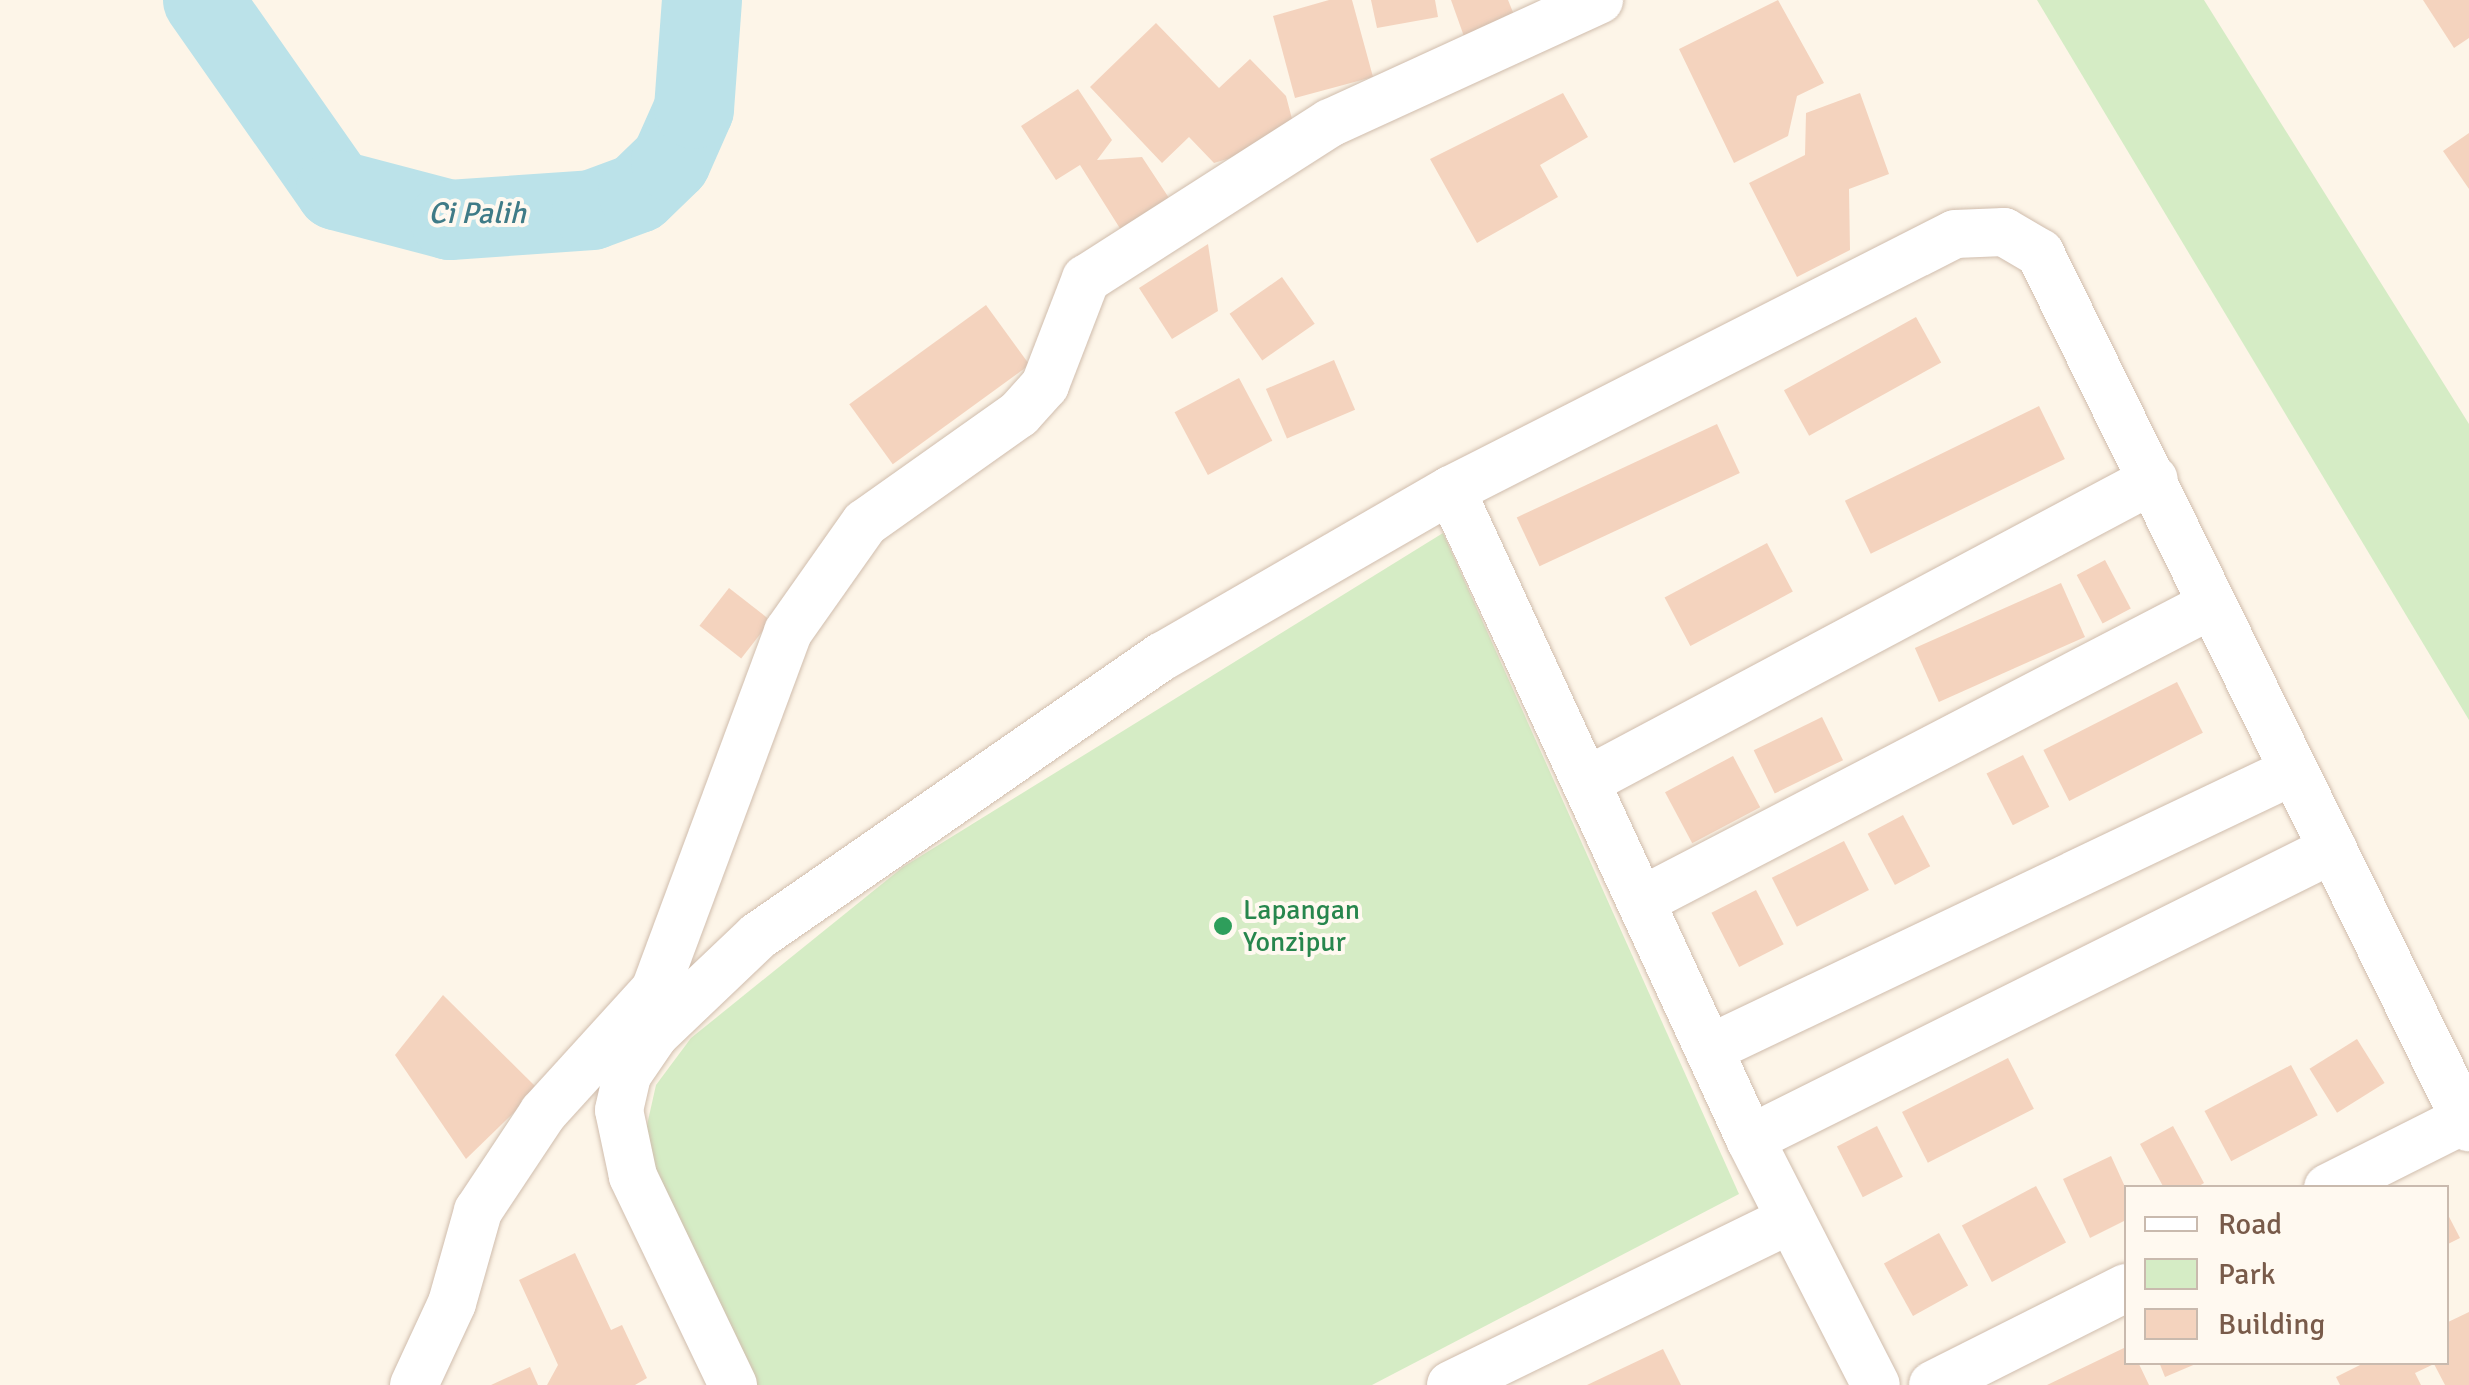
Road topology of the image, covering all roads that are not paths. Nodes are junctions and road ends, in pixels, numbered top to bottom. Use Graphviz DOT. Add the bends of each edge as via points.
graph roads {
  1 [pos="1598,0"];
  2 [pos="2154,478"];
  3 [pos="1451,490"];
  4 [pos="2210,606"];
  5 [pos="2293,771"];
  6 [pos="1587,781"];
  7 [pos="2333,849"];
  8 [pos="1641,901"];
  9 [pos="1708,1049"];
  10 [pos="2468,1121"];
  11 [pos="1750,1139"];
  12 [pos="2334,1185"];
  13 [pos="1790,1220"];
  14 [pos="2124,1289"];
  15 [pos="414,1385"];
  16 [pos="733,1385"];
  17 [pos="1451,1385"];
  18 [pos="1876,1385"];
  19 [pos="1933,1385"];
  1 -- 15 [label="street" via="1330,123 1086,279 1032,400 865,523 788,632 718,806 689,918 654,990 543,1112 478,1211 452,1304"];
  2 -- 3 [label="street" via="2040,253 1985,230 1955,234"];
  2 -- 4 [label="street"];
  2 -- 6 [label="street"];
  3 -- 6 [label="street"];
  3 -- 16 [label="street" via="1163,656 880,843 758,936 654,1034 628,1075 622,1146"];
  4 -- 5 [label="street"];
  4 -- 8 [label="street"];
  5 -- 7 [label="street"];
  5 -- 9 [label="street"];
  6 -- 8 [label="street"];
  7 -- 10 [label="street"];
  7 -- 11 [label="street"];
  8 -- 9 [label="street"];
  9 -- 11 [label="street"];
  10 -- 12 [label="street"];
  11 -- 13 [label="street"];
  13 -- 17 [label="street"];
  13 -- 18 [label="street"];
  14 -- 19 [label="street"];
}
